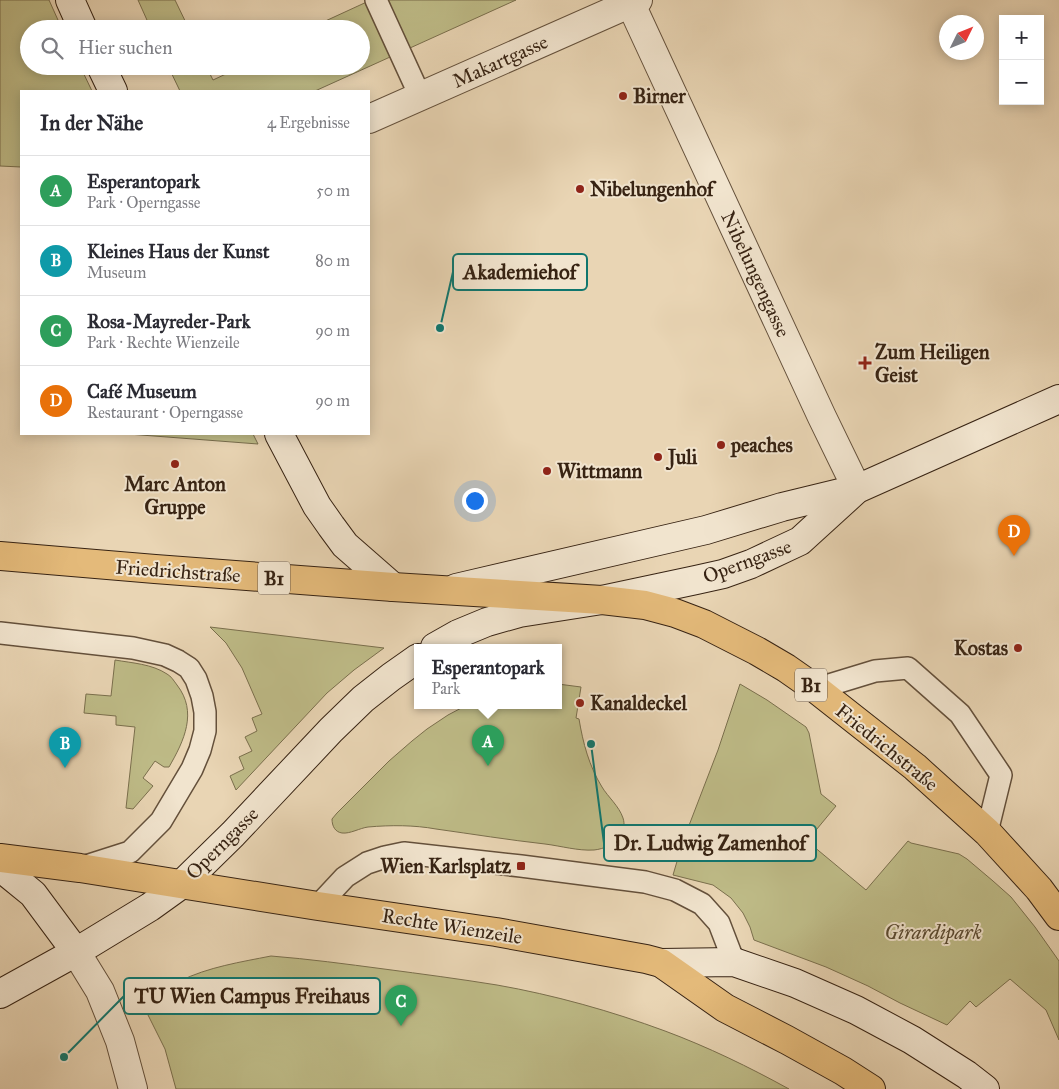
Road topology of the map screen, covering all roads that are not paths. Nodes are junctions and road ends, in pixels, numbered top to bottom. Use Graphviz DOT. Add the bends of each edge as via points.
graph roads {
  1 [pos="70,0"];
  2 [pos="376,0"];
  3 [pos="633,1"];
  4 [pos="79,20"];
  5 [pos="105,75"];
  6 [pos="113,90"];
  7 [pos="420,96"];
  8 [pos="370,119"];
  9 [pos="1059,399"];
  10 [pos="280,435"];
  11 [pos="857,489"];
  12 [pos="0,556"];
  13 [pos="393,587"];
  14 [pos="446,591"];
  15 [pos="602,600"];
  16 [pos="0,633"];
  17 [pos="440,644"];
  18 [pos="414,661"];
  19 [pos="816,689"];
  20 [pos="987,832"];
  21 [pos="0,858"];
  22 [pos="0,868"];
  23 [pos="80,868"];
  24 [pos="182,884"];
  25 [pos="318,906"];
  26 [pos="1059,916"];
  27 [pos="76,952"];
  28 [pos="734,962"];
  29 [pos="661,963"];
  30 [pos="0,994"];
  31 [pos="133,1089"];
  32 [pos="871,1089"];
  33 [pos="985,1089"];
  1 -- 4 [label="main road"];
  2 -- 7 [label="lane"];
  3 -- 7 [label="main road, Makartgasse"];
  3 -- 11 [label="main road, Nibelungengasse"];
  5 -- 6 [label="main road"];
  7 -- 8 [label="main road, Makartgasse"];
  9 -- 11 [label="main road, Operngasse"];
  10 -- 13 [label="main road" via="331,526 346,545"];
  11 -- 14 [label="main road, Friedrichstraße" via="706,530"];
  11 -- 15 [label="main road, Operngasse" via="800,541 751,564 723,574"];
  12 -- 13 [label="main road, Friedrichstraße / B1"];
  13 -- 14 [label="main road, Friedrichstraße / B1"];
  14 -- 15 [label="main road, Friedrichstraße / B1"];
  15 -- 17 [label="main road, Operngasse" via="518,613 487,622"];
  15 -- 19 [label="main road, Friedrichstraße / B1" via="644,605 704,624 772,659"];
  16 -- 23 [label="lane" via="133,648 165,655 189,668 202,696 205,731 200,750 161,821 130,852"];
  18 -- 24 [label="main road, Operngasse" via="362,699"];
  19 -- 20 [label="main road, Friedrichstraße / B1" via="915,767"];
  19 -- 20 [label="lane" via="876,671 908,668 960,714 1001,775"];
  20 -- 26 [label="main road, Friedrichstraße / B1"];
  21 -- 23 [label="main road, Rechte Wienzeile"];
  22 -- 27 [label="main road" via="32,894"];
  23 -- 24 [label="main road, Rechte Wienzeile"];
  24 -- 25 [label="main road, Rechte Wienzeile"];
  24 -- 27 [label="main road, Operngasse"];
  25 -- 28 [label="lane" via="345,877 367,863 404,853 645,882 675,890 702,904 719,923"];
  25 -- 29 [label="main road, Rechte Wienzeile" via="496,932"];
  27 -- 30 [label="main road, Operngasse"];
  27 -- 31 [label="main road" via="100,991 120,1041"];
  28 -- 29 [label="main road"];
  28 -- 33 [label="main road" via="795,983 856,1010 912,1040"];
  29 -- 32 [label="main road, Rechte Wienzeile" via="725,1008"];
}
